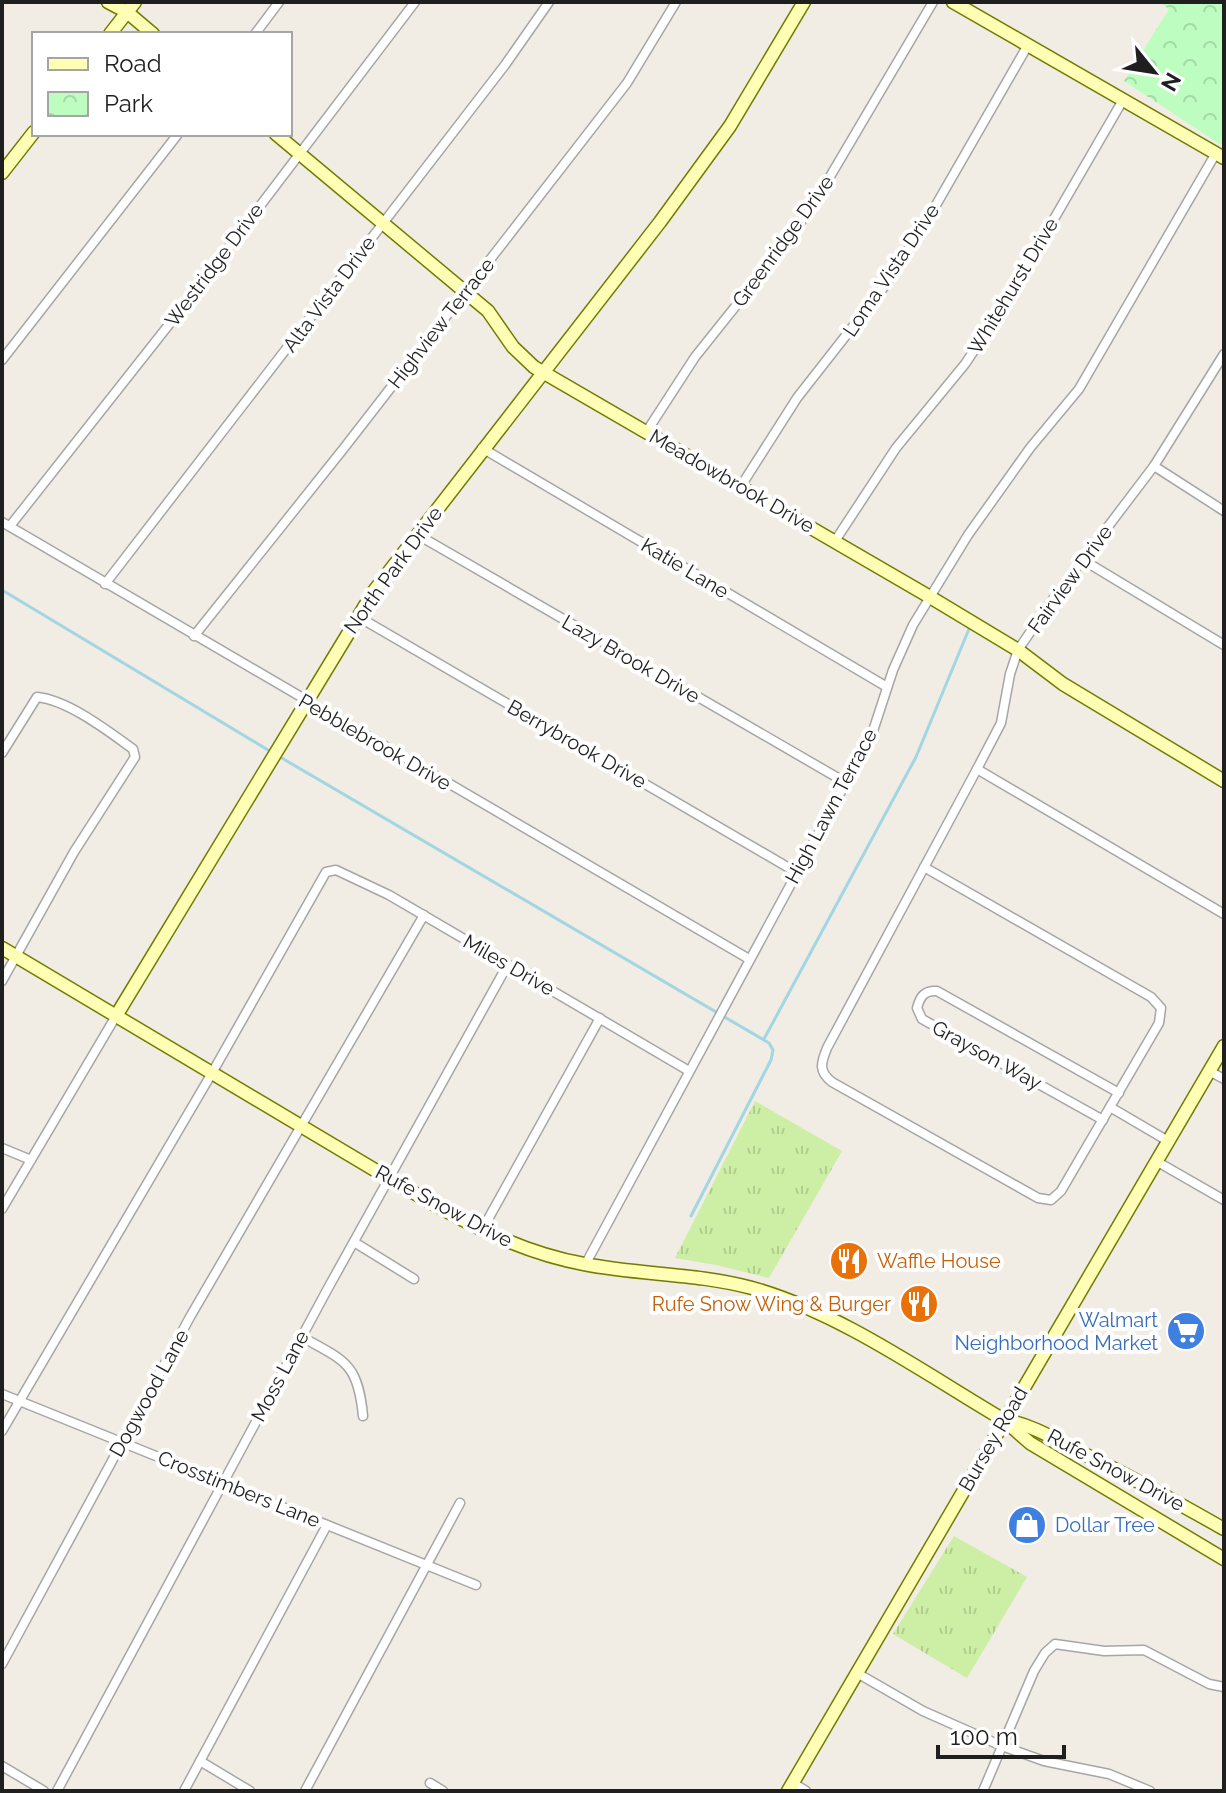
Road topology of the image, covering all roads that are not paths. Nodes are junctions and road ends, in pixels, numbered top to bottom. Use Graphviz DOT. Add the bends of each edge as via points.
graph roads {
  1 [pos="108,2"];
  2 [pos="279,2"];
  3 [pos="415,2"];
  4 [pos="549,2"];
  5 [pos="676,2"];
  6 [pos="804,2"];
  7 [pos="933,2"];
  8 [pos="953,2"];
  9 [pos="131,7"];
  10 [pos="112,32"];
  11 [pos="151,32"];
  12 [pos="256,32"];
  13 [pos="1028,45"];
  14 [pos="1123,100"];
  15 [pos="32,135"];
  16 [pos="176,136"];
  17 [pos="279,136"];
  18 [pos="300,153"];
  19 [pos="1220,156"];
  20 [pos="2,173"];
  21 [pos="383,223"];
  22 [pos="466,292"];
  23 [pos="1224,354"];
  24 [pos="2,360"];
  25 [pos="1214,371"];
  26 [pos="543,372"];
  27 [pos="1224,377"];
  28 [pos="647,431"];
  29 [pos="482,448"];
  30 [pos="1154,466"];
  31 [pos="741,486"];
  32 [pos="1224,511"];
  33 [pos="6,524"];
  34 [pos="418,535"];
  35 [pos="835,541"];
  36 [pos="1083,560"];
  37 [pos="105,584"];
  38 [pos="930,597"];
  39 [pos="357,616"];
  40 [pos="194,636"];
  41 [pos="1224,645"];
  42 [pos="1018,650"];
  43 [pos="887,687"];
  44 [pos="305,701"];
  45 [pos="2,753"];
  46 [pos="977,769"];
  47 [pos="1224,781"];
  48 [pos="845,782"];
  49 [pos="924,867"];
  50 [pos="796,872"];
  51 [pos="1224,914"];
  52 [pos="424,915"];
  53 [pos="2,948"];
  54 [pos="16,956"];
  55 [pos="749,959"];
  56 [pos="508,964"];
  57 [pos="2,981"];
  58 [pos="116,1016"];
  59 [pos="600,1018"];
  60 [pos="1224,1046"];
  61 [pos="689,1071"];
  62 [pos="1209,1071"];
  63 [pos="212,1073"];
  64 [pos="1224,1079"];
  65 [pos="1119,1093"];
  66 [pos="1110,1107"];
  67 [pos="1103,1120"];
  68 [pos="302,1126"];
  69 [pos="1168,1141"];
  70 [pos="2,1148"];
  71 [pos="31,1160"];
  72 [pos="1156,1161"];
  73 [pos="390,1179"];
  74 [pos="1224,1200"];
  75 [pos="2,1209"];
  76 [pos="482,1230"];
  77 [pos="354,1242"];
  78 [pos="585,1265"];
  79 [pos="414,1279"];
  80 [pos="302,1337"];
  81 [pos="2,1394"];
  82 [pos="19,1401"];
  83 [pos="363,1416"];
  84 [pos="1004,1420"];
  85 [pos="2,1431"];
  86 [pos="122,1442"];
  87 [pos="223,1483"];
  88 [pos="460,1503"];
  89 [pos="1198,1513"];
  90 [pos="327,1525"];
  91 [pos="1224,1529"];
  92 [pos="1184,1535"];
  93 [pos="1224,1559"];
  94 [pos="426,1565"];
  95 [pos="476,1585"];
  96 [pos="2,1664"];
  97 [pos="857,1673"];
  98 [pos="1224,1687"];
  99 [pos="1002,1746"];
  100 [pos="200,1761"];
  101 [pos="2,1766"];
  102 [pos="430,1783"];
  103 [pos="790,1787"];
  104 [pos="44,1791"];
  105 [pos="57,1791"];
  106 [pos="184,1791"];
  107 [pos="250,1791"];
  108 [pos="305,1791"];
  109 [pos="443,1791"];
  110 [pos="806,1791"];
  111 [pos="983,1791"];
  112 [pos="1150,1791"];
  1 -- 9 [label="street"];
  2 -- 12 [label="street"];
  3 -- 18 [label="street, Westridge Drive"];
  4 -- 21 [label="street, Alta Vista Drive"];
  5 -- 22 [label="street, Highview Terrace" via="627,83"];
  6 -- 26 [label="street, North Park Drive" via="730,126"];
  7 -- 28 [label="street, Greenridge Drive" via="815,202 695,357"];
  8 -- 13 [label="street"];
  9 -- 10 [label="street"];
  9 -- 11 [label="street"];
  13 -- 14 [label="street"];
  13 -- 31 [label="street, Loma Vista Drive" via="887,283 797,398"];
  14 -- 19 [label="street"];
  14 -- 35 [label="street, Whitehurst Drive" via="1000,312 896,448"];
  15 -- 20 [label="street"];
  16 -- 24 [label="street"];
  17 -- 18 [label="street, Meadowbrook Drive"];
  18 -- 21 [label="street, Meadowbrook Drive"];
  18 -- 33 [label="street, Westridge Drive"];
  19 -- 38 [label="street, High Lawn Terrace" via="1079,389 1030,448"];
  21 -- 22 [label="street, Meadowbrook Drive"];
  21 -- 37 [label="street, Alta Vista Drive"];
  22 -- 26 [label="street, Meadowbrook Drive" via="488,311 526,361"];
  22 -- 40 [label="street, Highview Terrace"];
  23 -- 25 [label="street, Fairview Drive"];
  25 -- 27 [label="street"];
  25 -- 30 [label="street, Fairview Drive"];
  26 -- 28 [label="street, Meadowbrook Drive"];
  26 -- 29 [label="street, North Park Drive"];
  28 -- 31 [label="street, Meadowbrook Drive"];
  29 -- 34 [label="street, North Park Drive"];
  29 -- 43 [label="street, Katie Lane"];
  30 -- 32 [label="street"];
  30 -- 36 [label="street, Fairview Drive"];
  31 -- 35 [label="street, Meadowbrook Drive"];
  33 -- 37 [label="street, Pebblebrook Drive"];
  34 -- 39 [label="street, North Park Drive"];
  34 -- 48 [label="street, Lazy Brook Drive"];
  35 -- 38 [label="street, Meadowbrook Drive"];
  36 -- 41 [label="street"];
  36 -- 42 [label="street, Fairview Drive"];
  37 -- 40 [label="street, Pebblebrook Drive"];
  38 -- 42 [label="street, Meadowbrook Drive"];
  38 -- 43 [label="street, High Lawn Terrace"];
  39 -- 44 [label="street, North Park Drive"];
  39 -- 50 [label="street, Berrybrook Drive"];
  40 -- 44 [label="street, Pebblebrook Drive"];
  42 -- 46 [label="street, Fairview Drive" via="1001,723"];
  42 -- 47 [label="street, Meadowbrook Drive" via="1063,684"];
  43 -- 48 [label="street, High Lawn Terrace" via="872,734"];
  44 -- 55 [label="street, Pebblebrook Drive"];
  44 -- 58 [label="street, North Park Drive"];
  45 -- 54 [label="street" via="33,700 43,697 100,726 133,749 135,757"];
  46 -- 49 [label="street, Fairview Drive"];
  46 -- 51 [label="street"];
  48 -- 50 [label="street, High Lawn Terrace"];
  49 -- 65 [label="street" via="1151,997 1161,1008 1159,1023"];
  49 -- 67 [label="street, Fairview Drive" via="827,1048 821,1070 832,1082 1038,1198 1051,1200 1061,1191"];
  50 -- 55 [label="street, High Lawn Terrace"];
  52 -- 56 [label="street, Miles Drive"];
  52 -- 63 [label="street, Miles Drive" via="345,873 326,872"];
  52 -- 68 [label="street, Dogwood Lane"];
  53 -- 54 [label="street, Rufe Snow Drive"];
  54 -- 57 [label="street"];
  54 -- 58 [label="street, Rufe Snow Drive"];
  55 -- 61 [label="street, High Lawn Terrace"];
  56 -- 59 [label="street, Miles Drive"];
  56 -- 73 [label="street, Moss Lane"];
  58 -- 63 [label="street, Rufe Snow Drive"];
  58 -- 71 [label="street, North Park Drive"];
  59 -- 61 [label="street, Miles Drive"];
  59 -- 76 [label="street"];
  60 -- 62 [label="street, Bursey Road"];
  61 -- 78 [label="street, High Lawn Terrace"];
  62 -- 64 [label="street"];
  62 -- 69 [label="street, Bursey Road"];
  63 -- 68 [label="street, Rufe Snow Drive"];
  63 -- 82 [label="street"];
  65 -- 66 [label="street"];
  65 -- 67 [label="street, Grayson Way" via="937,991 919,1000 922,1019"];
  66 -- 67 [label="street"];
  66 -- 69 [label="street"];
  68 -- 73 [label="street, Rufe Snow Drive"];
  68 -- 86 [label="street, Dogwood Lane"];
  69 -- 72 [label="street, Bursey Road"];
  70 -- 71 [label="street"];
  71 -- 75 [label="street, North Park Drive"];
  72 -- 74 [label="street"];
  72 -- 84 [label="street, Bursey Road"];
  73 -- 76 [label="street, Rufe Snow Drive"];
  73 -- 77 [label="street, Moss Lane"];
  76 -- 78 [label="street, Rufe Snow Drive" via="525,1249"];
  77 -- 79 [label="street"];
  77 -- 80 [label="street, Moss Lane"];
  78 -- 84 [label="street, Rufe Snow Drive" via="702,1278 778,1297 841,1324"];
  80 -- 83 [label="street" via="347,1365 359,1384"];
  80 -- 87 [label="street, Moss Lane"];
  81 -- 82 [label="street, Crosstimbers Lane"];
  82 -- 85 [label="street"];
  82 -- 86 [label="street, Crosstimbers Lane"];
  84 -- 89 [label="street, Rufe Snow Drive" via="1039,1429"];
  84 -- 92 [label="street, Rufe Snow Drive" via="1030,1443"];
  84 -- 97 [label="street, Bursey Road"];
  86 -- 87 [label="street, Crosstimbers Lane"];
  86 -- 96 [label="street, Dogwood Lane"];
  87 -- 90 [label="street, Crosstimbers Lane"];
  87 -- 105 [label="street, Moss Lane"];
  88 -- 94 [label="street"];
  89 -- 91 [label="street, Rufe Snow Drive"];
  89 -- 92 [label="street"];
  90 -- 94 [label="street, Crosstimbers Lane"];
  90 -- 100 [label="street"];
  92 -- 93 [label="street, Rufe Snow Drive"];
  94 -- 95 [label="street, Crosstimbers Lane"];
  94 -- 108 [label="street"];
  97 -- 99 [label="street" via="923,1711"];
  97 -- 103 [label="street, Bursey Road"];
  98 -- 99 [label="street" via="1144,1650 1055,1644 1034,1671"];
  99 -- 111 [label="street"];
  99 -- 112 [label="street" via="1109,1774"];
  100 -- 106 [label="street"];
  100 -- 107 [label="street"];
  101 -- 104 [label="street"];
  102 -- 109 [label="street"];
  103 -- 110 [label="street"];
}
